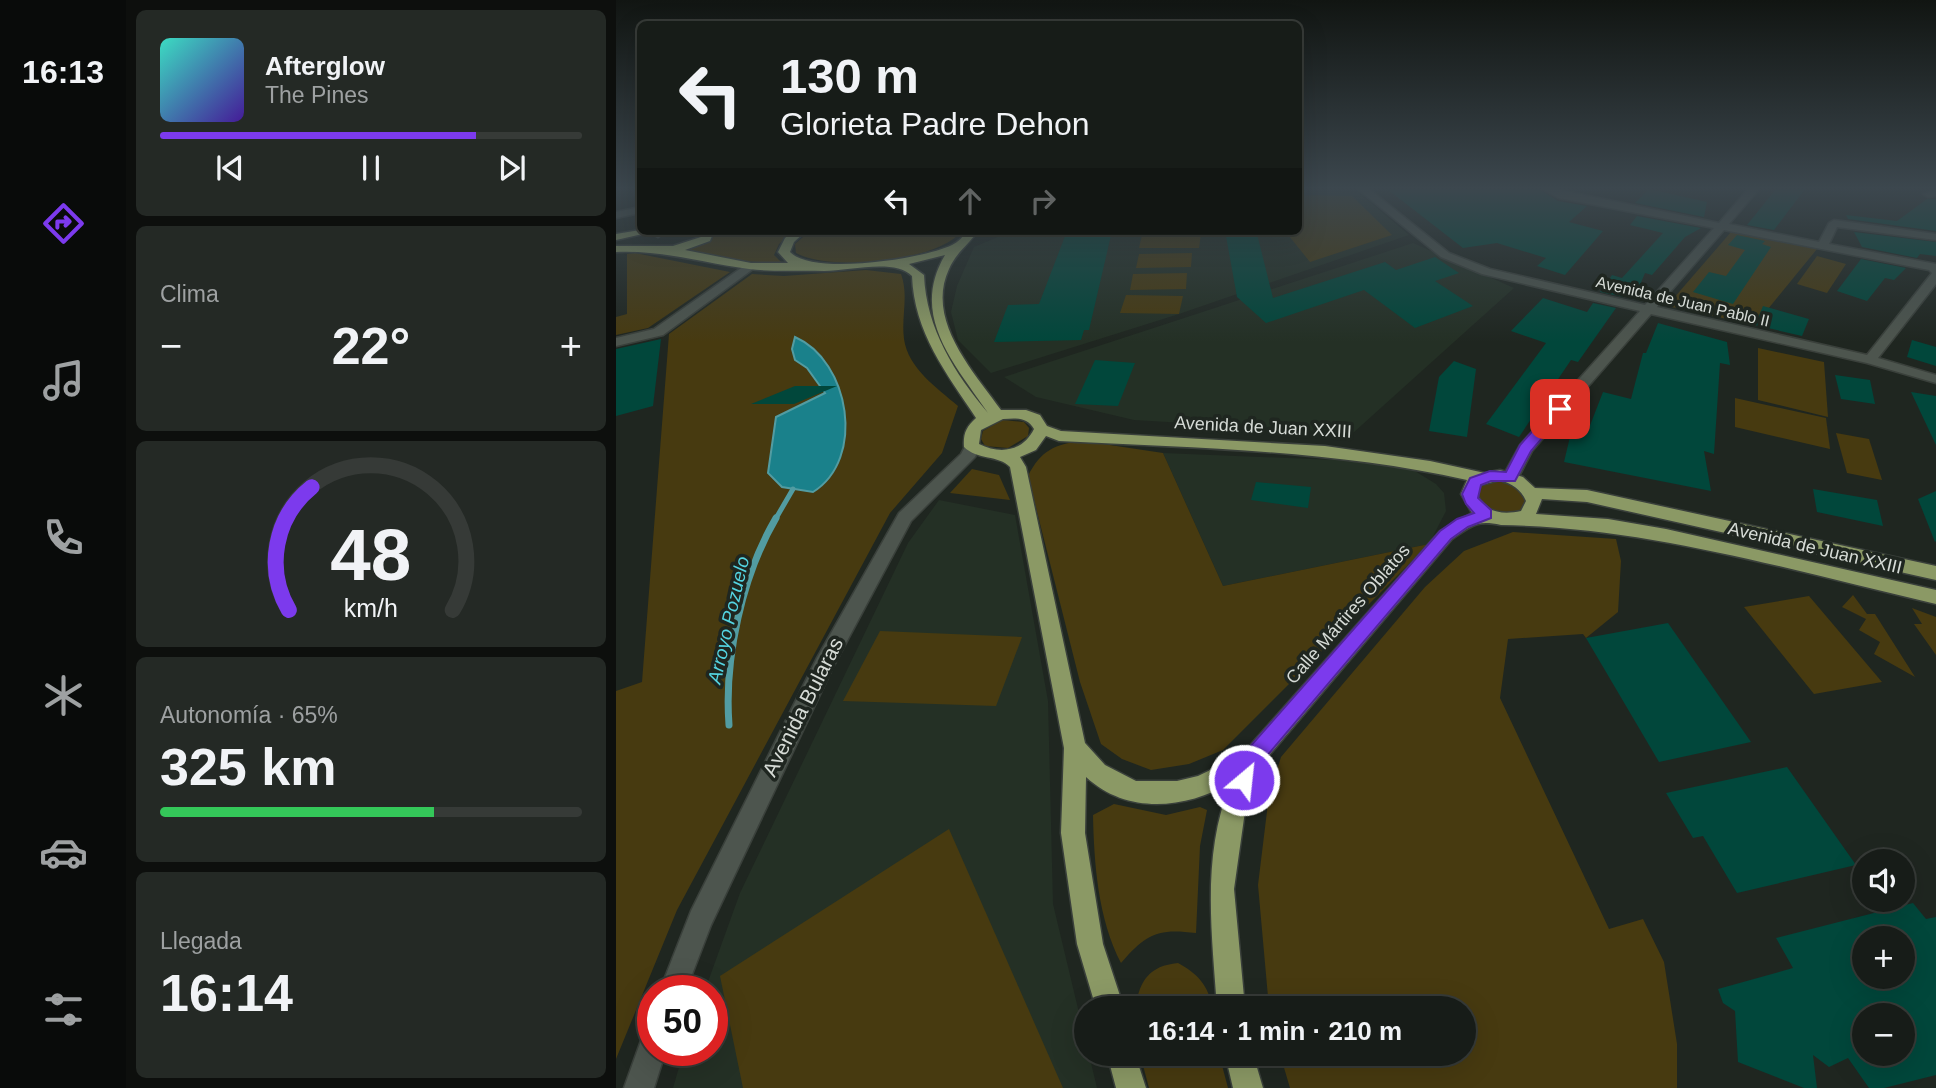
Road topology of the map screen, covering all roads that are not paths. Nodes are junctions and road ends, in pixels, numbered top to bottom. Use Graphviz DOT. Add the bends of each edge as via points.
graph roads {
  1 [pos="651,240"];
  2 [pos="705,240"];
  3 [pos="789,240"];
  4 [pos="964,240"];
  5 [pos="1425,240"];
  6 [pos="1711,240"];
  7 [pos="1795,240"];
  8 [pos="1826,240"];
  9 [pos="1823,245"];
  10 [pos="648,247"];
  11 [pos="955,248"];
  12 [pos="616,249"];
  13 [pos="670,251"];
  14 [pos="891,261"];
  15 [pos="751,266"];
  16 [pos="812,267"];
  17 [pos="1935,270"];
  18 [pos="1649,310"];
  19 [pos="616,342"];
  20 [pos="1870,360"];
  21 [pos="1936,379"];
  22 [pos="991,417"];
  23 [pos="1042,429"];
  24 [pos="972,447"];
  25 [pos="1005,456"];
  26 [pos="1482,478"];
  27 [pos="1510,478"];
  28 [pos="1531,493"];
  29 [pos="1485,514"];
  30 [pos="1518,519"];
  31 [pos="1936,573"];
  32 [pos="1936,597"];
  33 [pos="1075,748"];
  34 [pos="1254,757"];
  35 [pos="679,975"];
  36 [pos="1106,996"];
  37 [pos="1230,996"];
  38 [pos="646,1066"];
  39 [pos="1125,1066"];
  40 [pos="1242,1066"];
  41 [pos="639,1088"];
  42 [pos="1131,1088"];
  43 [pos="1248,1088"];
  1 -- 10 [label="main road"];
  2 -- 13 [label="main road"];
  3 -- 16 [label="main road" via="784,252 792,262"];
  4 -- 11 [label="main road"];
  5 -- 18 [label="street, Avenida de Juan Pablo II" via="1486,272"];
  6 -- 18 [label="street"];
  7 -- 9 [label="street"];
  8 -- 9 [label="street"];
  9 -- 17 [label="street"];
  10 -- 12 [label="main road"];
  10 -- 13 [label="main road"];
  11 -- 14 [label="main road"];
  11 -- 22 [label="main road" via="941,273 937,294 942,333 956,360 972,377"];
  13 -- 15 [label="main road"];
  14 -- 16 [label="main road"];
  14 -- 22 [label="main road" via="918,275 928,335"];
  15 -- 16 [label="main road"];
  15 -- 19 [label="street" via="658,332"];
  17 -- 20 [label="street"];
  18 -- 20 [label="street, Avenida de Juan Pablo II"];
  18 -- 27 [label="street" via="1525,449"];
  20 -- 21 [label="street, Avenida de Juan Pablo II"];
  22 -- 23 [label="main road, Avenida de Juan XXIII" via="1028,414"];
  22 -- 24 [label="main road" via="972,433"];
  23 -- 25 [label="main road" via="1031,446"];
  23 -- 26 [label="main road, Avenida de Juan XXIII" via="1059,436 1325,450 1385,457"];
  24 -- 25 [label="main road" via="986,456"];
  24 -- 35 [label="street, Avenida Bularas" via="905,517 824,664 705,908"];
  25 -- 33 [label="main road" via="1018,467"];
  26 -- 27 [label="main road"];
  26 -- 29 [label="main road" via="1475,481 1469,494"];
  27 -- 28 [label="main road"];
  28 -- 30 [label="main road" via="1533,509"];
  28 -- 31 [label="main road, Avenida de Juan XXIII" via="1587,496"];
  29 -- 30 [label="main road"];
  29 -- 34 [label="main road, Calle Mártires Oblatos" via="1446,535"];
  30 -- 32 [label="main road, Avenida de Juan XXIII" via="1608,525 1666,535"];
  33 -- 34 [label="main road" via="1098,773 1123,788 1156,794 1192,791 1225,778"];
  33 -- 36 [label="main road" via="1073,833 1090,944"];
  34 -- 37 [label="main road" via="1234,804 1222,889"];
  38 -- 41 [label="street"];
  39 -- 42 [label="main road"];
  40 -- 43 [label="main road"];
}
